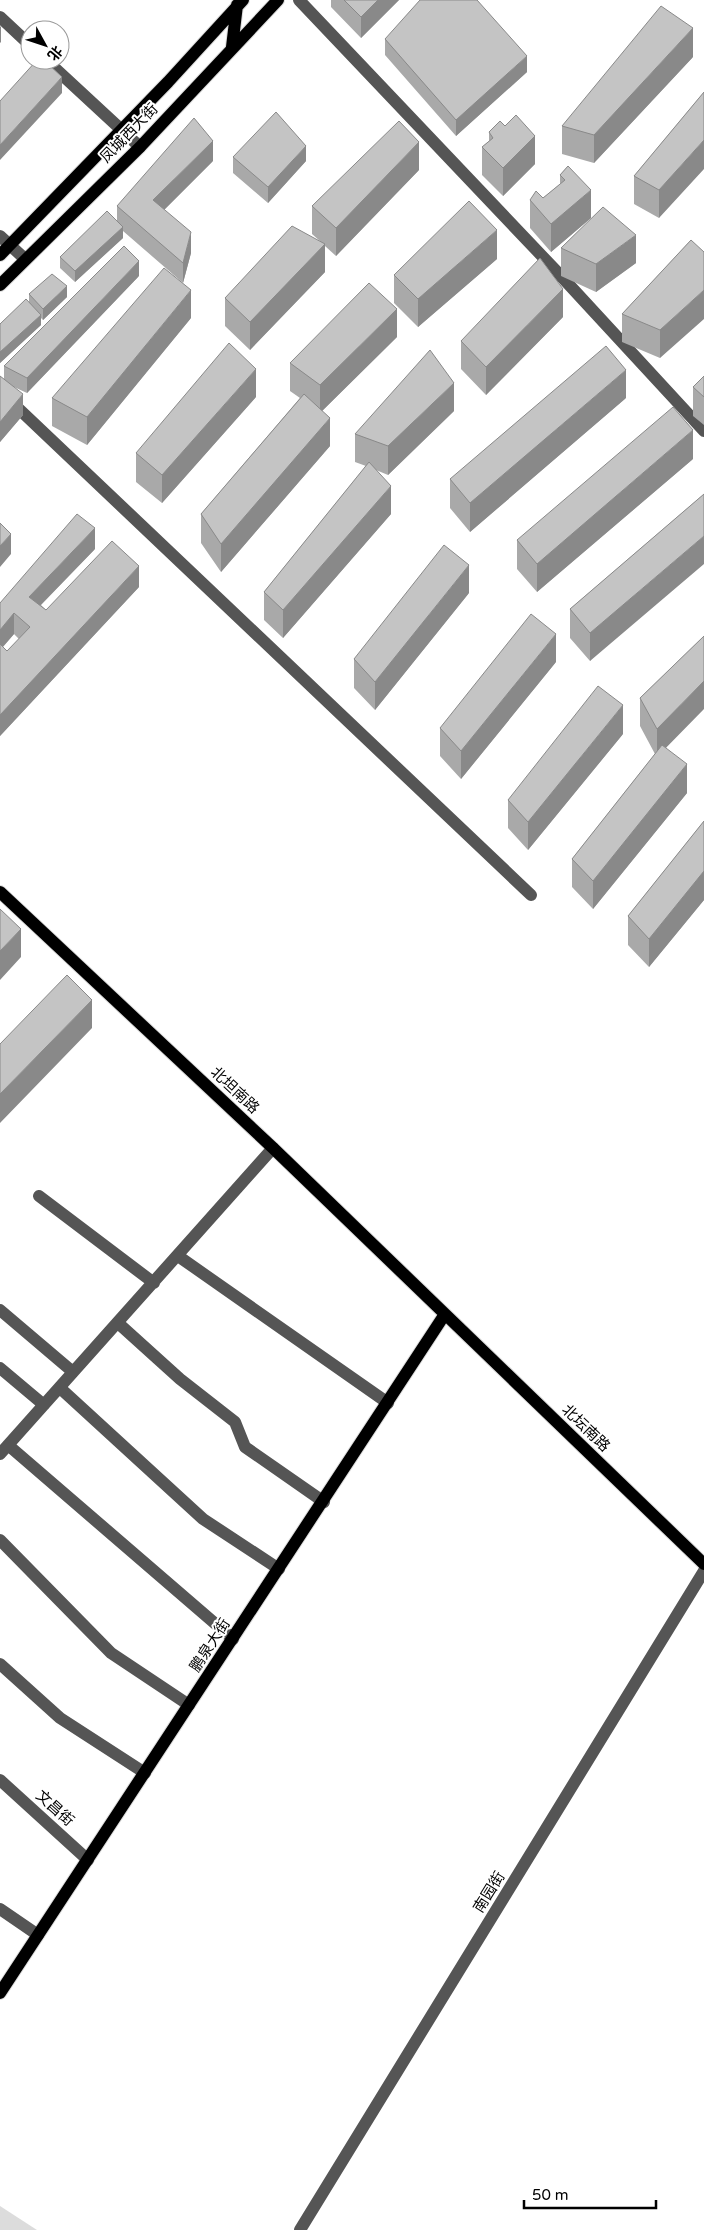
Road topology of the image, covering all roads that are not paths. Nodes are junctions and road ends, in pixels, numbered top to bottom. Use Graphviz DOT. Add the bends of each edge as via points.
graph roads {
  1 [pos="278,0"];
  2 [pos="299,0"];
  3 [pos="239,2"];
  4 [pos="0,17"];
  5 [pos="20,36"];
  6 [pos="232,48"];
  7 [pos="57,70"];
  8 [pos="121,130"];
  9 [pos="140,147"];
  10 [pos="5,241"];
  11 [pos="0,255"];
  12 [pos="25,259"];
  13 [pos="0,285"];
  14 [pos="0,391"];
  15 [pos="704,431"];
  16 [pos="0,892"];
  17 [pos="531,895"];
  18 [pos="273,1148"];
  19 [pos="39,1196"];
  20 [pos="178,1256"];
  21 [pos="154,1283"];
  22 [pos="0,1310"];
  23 [pos="445,1314"];
  24 [pos="118,1323"];
  25 [pos="0,1368"];
  26 [pos="73,1372"];
  27 [pos="60,1388"];
  28 [pos="388,1403"];
  29 [pos="44,1405"];
  30 [pos="4,1450"];
  31 [pos="324,1502"];
  32 [pos="0,1540"];
  33 [pos="704,1564"];
  34 [pos="279,1570"];
  35 [pos="704,1571"];
  36 [pos="233,1639"];
  37 [pos="0,1664"];
  38 [pos="189,1706"];
  39 [pos="145,1773"];
  40 [pos="0,1780"];
  41 [pos="88,1860"];
  42 [pos="0,1909"];
  43 [pos="38,1935"];
  44 [pos="0,1993"];
  45 [pos="300,2230"];
  1 -- 6 [label="main road, 凤城西大街"];
  2 -- 15 [label="street"];
  3 -- 6 [label="main road"];
  3 -- 8 [label="main road, 凤城西大街"];
  4 -- 5 [label="street"];
  6 -- 9 [label="main road, 凤城西大街"];
  7 -- 8 [label="street"];
  8 -- 9 [label="street"];
  8 -- 10 [label="main road, 凤城西大街"];
  9 -- 12 [label="main road, 凤城西大街"];
  10 -- 11 [label="main road, 凤城西大街"];
  10 -- 12 [label="street"];
  12 -- 13 [label="main road, 凤城西大街"];
  14 -- 17 [label="street"];
  16 -- 18 [label="main road, 北坦南路"];
  18 -- 20 [label="street"];
  18 -- 23 [label="main road, 北坦南路"];
  19 -- 21 [label="street"];
  20 -- 21 [label="street"];
  20 -- 28 [label="street"];
  21 -- 24 [label="street"];
  22 -- 26 [label="street"];
  23 -- 28 [label="main road, 鹏泉大街"];
  23 -- 33 [label="main road, 北坛南路"];
  24 -- 26 [label="street"];
  24 -- 31 [label="street" via="180,1380 235,1422 244,1447"];
  25 -- 29 [label="street"];
  26 -- 27 [label="street"];
  27 -- 29 [label="street"];
  27 -- 34 [label="street" via="203,1519"];
  28 -- 31 [label="main road, 鹏泉大街"];
  29 -- 30 [label="street"];
  30 -- 36 [label="street"];
  31 -- 34 [label="main road, 鹏泉大街"];
  32 -- 38 [label="street" via="111,1653"];
  34 -- 36 [label="main road, 鹏泉大街"];
  35 -- 45 [label="street, 南园街"];
  36 -- 38 [label="main road, 鹏泉大街"];
  37 -- 39 [label="street" via="60,1718"];
  38 -- 39 [label="main road, 鹏泉大街"];
  39 -- 41 [label="main road, 鹏泉大街"];
  40 -- 41 [label="street, 文昌街"];
  41 -- 43 [label="main road, 鹏泉大街"];
  42 -- 43 [label="street"];
  43 -- 44 [label="main road, 鹏泉大街"];
}
